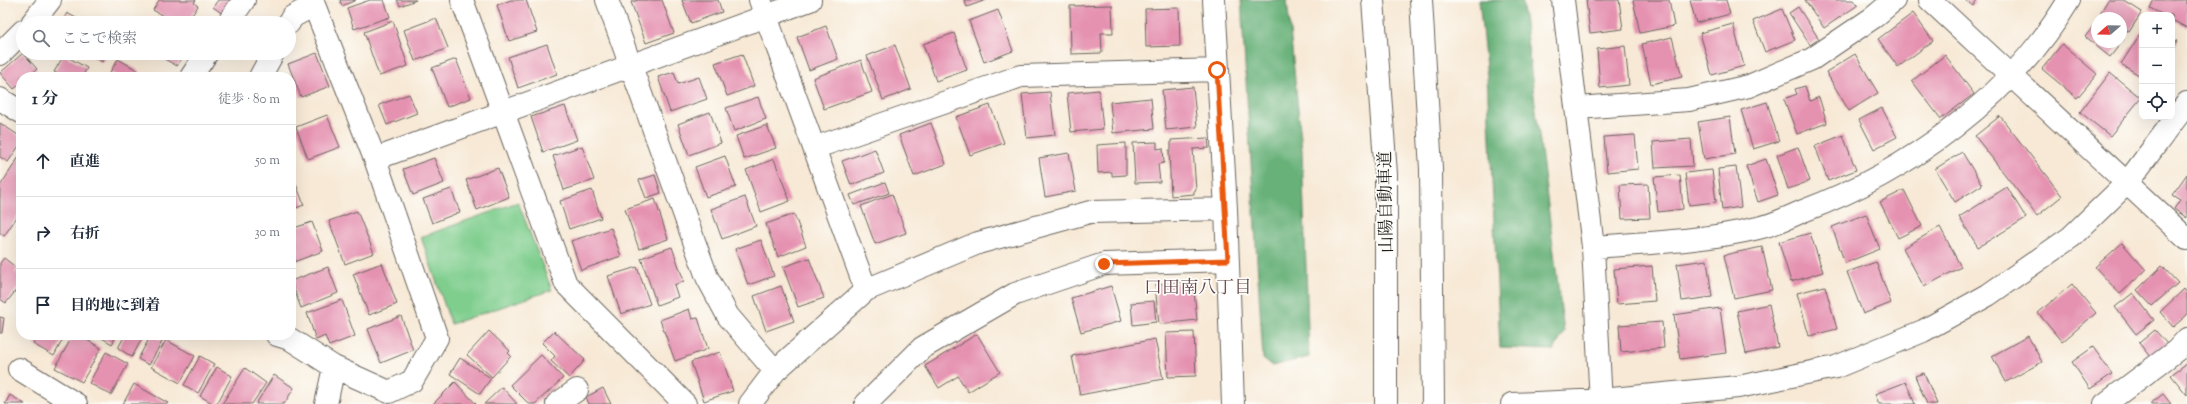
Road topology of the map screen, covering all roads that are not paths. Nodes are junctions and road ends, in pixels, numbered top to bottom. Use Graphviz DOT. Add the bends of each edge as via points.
graph roads {
  1 [pos="50,0"];
  2 [pos="244,0"];
  3 [pos="462,0"];
  4 [pos="607,0"];
  5 [pos="810,0"];
  6 [pos="1214,0"];
  7 [pos="1373,0"];
  8 [pos="1421,0"];
  9 [pos="1563,0"];
  10 [pos="1894,0"];
  11 [pos="1930,0"];
  12 [pos="2069,0"];
  13 [pos="763,9"];
  14 [pos="37,16"];
  15 [pos="233,16"];
  16 [pos="294,16"];
  17 [pos="16,38"];
  18 [pos="0,54"];
  19 [pos="202,60"];
  20 [pos="269,60"];
  21 [pos="630,67"];
  22 [pos="1217,70"];
  23 [pos="194,72"];
  24 [pos="263,72"];
  25 [pos="2010,76"];
  26 [pos="0,99"];
  27 [pos="2187,103"];
  28 [pos="1576,108"];
  29 [pos="16,109"];
  30 [pos="504,112"];
  31 [pos="814,148"];
  32 [pos="375,159"];
  33 [pos="2126,183"];
  34 [pos="1226,209"];
  35 [pos="2187,240"];
  36 [pos="1593,247"];
  37 [pos="1228,260"];
  38 [pos="866,290"];
  39 [pos="2187,339"];
  40 [pos="291,340"];
  41 [pos="334,367"];
  42 [pos="19,369"];
  43 [pos="775,371"];
  44 [pos="578,390"];
  45 [pos="1601,402"];
  46 [pos="76,404"];
  47 [pos="326,404"];
  48 [pos="557,404"];
  49 [pos="685,404"];
  50 [pos="750,404"];
  51 [pos="866,404"];
  52 [pos="1233,404"];
  53 [pos="1386,404"];
  54 [pos="1433,404"];
  55 [pos="1512,404"];
  56 [pos="2105,404"];
  1 -- 14 [label="main road"];
  2 -- 15 [label="main road"];
  3 -- 30 [label="main road"];
  4 -- 21 [label="main road"];
  5 -- 13 [label="main road"];
  6 -- 22 [label="main road"];
  7 -- 53 [label="main road, 山陽自動車道" via="1386,174"];
  8 -- 54 [label="main road" via="1432,170"];
  9 -- 28 [label="main road"];
  10 -- 28 [label="main road" via="1874,17 1812,59 1749,86 1689,100"];
  11 -- 25 [label="main road"];
  12 -- 25 [label="main road"];
  13 -- 21 [label="main road"];
  13 -- 31 [label="main road"];
  16 -- 32 [label="main road" via="314,5"];
  17 -- 18 [label="main road"];
  19 -- 23 [label="main road"];
  20 -- 24 [label="main road"];
  21 -- 30 [label="main road"];
  21 -- 43 [label="main road" via="707,277 728,316"];
  22 -- 31 [label="main road" via="1021,76"];
  22 -- 34 [label="main road"];
  25 -- 33 [label="main road"];
  25 -- 36 [label="main road" via="1959,123 1901,165 1831,201 1759,228 1695,240"];
  26 -- 29 [label="main road"];
  27 -- 33 [label="main road"];
  28 -- 36 [label="main road"];
  30 -- 32 [label="main road"];
  30 -- 49 [label="main road" via="566,284"];
  31 -- 38 [label="main road"];
  32 -- 41 [label="main road" via="437,338 412,381 389,392"];
  33 -- 35 [label="main road"];
  33 -- 45 [label="main road" via="2071,237 1988,296 1923,332 1836,367 1738,388"];
  34 -- 37 [label="main road"];
  34 -- 38 [label="main road" via="1090,212 978,243"];
  36 -- 45 [label="main road"];
  37 -- 51 [label="main road" via="1104,264 1015,294 922,348"];
  37 -- 52 [label="main road"];
  38 -- 43 [label="main road"];
  39 -- 56 [label="main road" via="2177,350"];
  40 -- 41 [label="main road"];
  41 -- 47 [label="main road"];
  42 -- 46 [label="main road"];
  43 -- 50 [label="main road"];
  44 -- 48 [label="main road"];
  45 -- 55 [label="main road"];
}
